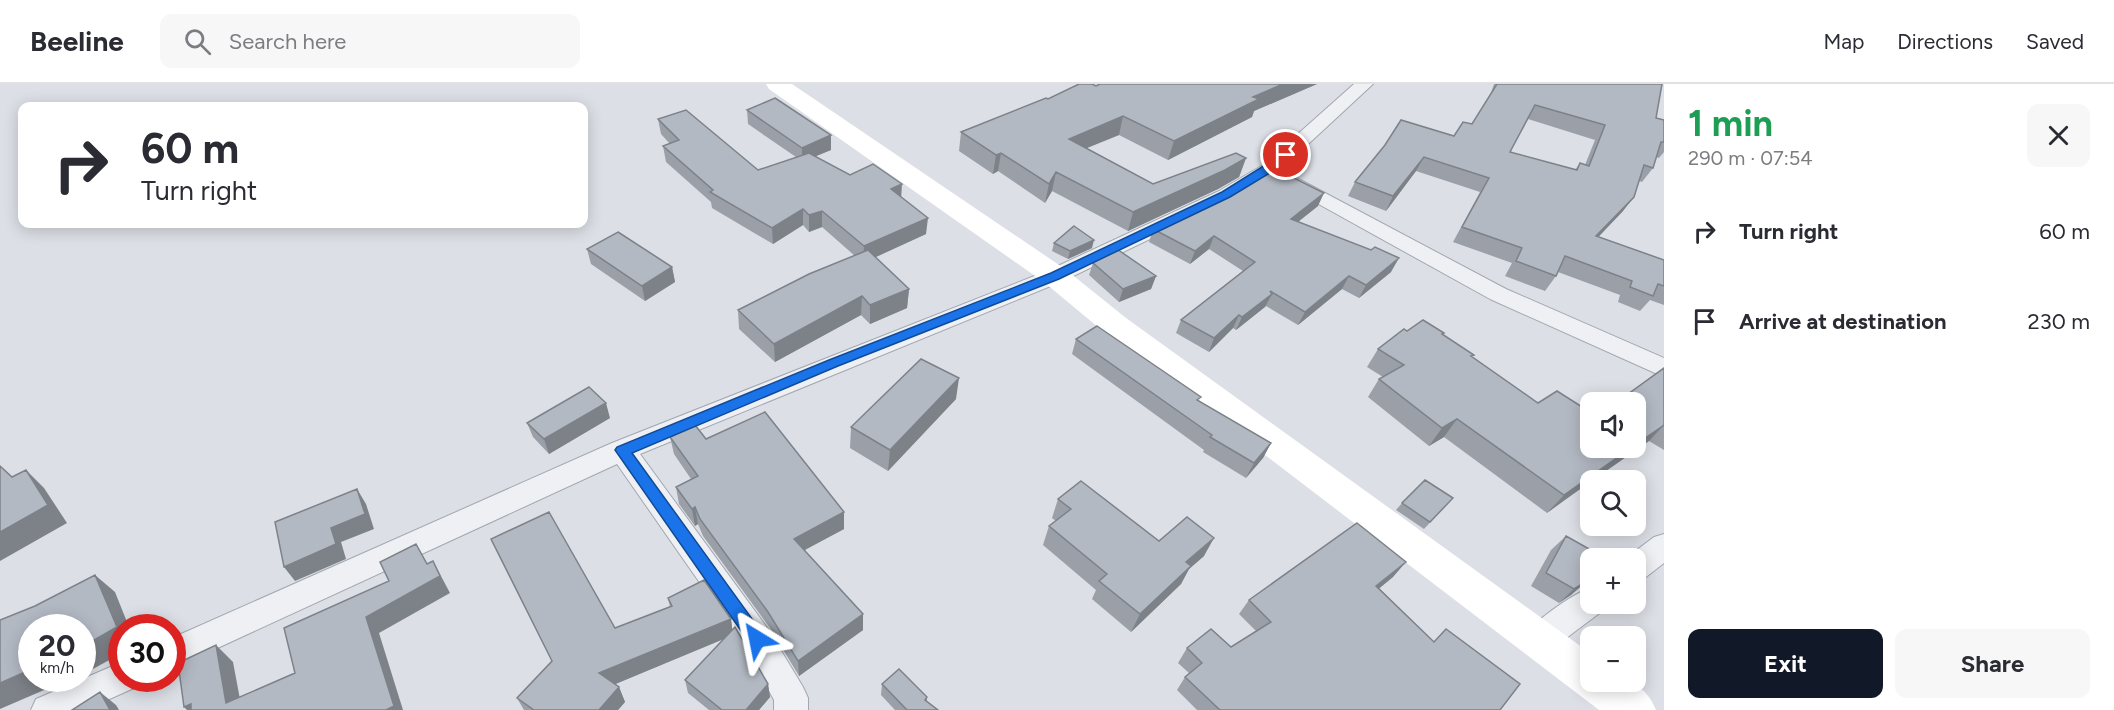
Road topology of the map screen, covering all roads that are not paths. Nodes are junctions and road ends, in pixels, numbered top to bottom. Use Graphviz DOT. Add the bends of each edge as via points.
graph roads {
  1 [pos="777,84"];
  2 [pos="1364,84"];
  3 [pos="1269,169"];
  4 [pos="1055,276"];
  5 [pos="1664,368"];
  6 [pos="622,450"];
  7 [pos="1664,546"];
  8 [pos="1646,560"];
  9 [pos="1580,610"];
  10 [pos="1538,641"];
  11 [pos="186,648"];
  12 [pos="1580,671"];
  13 [pos="108,683"];
  14 [pos="1609,692"];
  15 [pos="48,710"];
  16 [pos="791,710"];
  17 [pos="1634,710"];
  1 -- 4 [label="street"];
  2 -- 3 [label="street"];
  3 -- 4 [label="street" via="1226,195"];
  3 -- 5 [label="street" via="1471,280"];
  4 -- 6 [label="street"];
  4 -- 10 [label="street"];
  6 -- 11 [label="street"];
  6 -- 16 [label="street" via="757,639 791,698"];
  7 -- 8 [label="street"];
  9 -- 10 [label="street"];
  10 -- 12 [label="street"];
  13 -- 15 [label="street"];
  14 -- 17 [label="street"];
}
